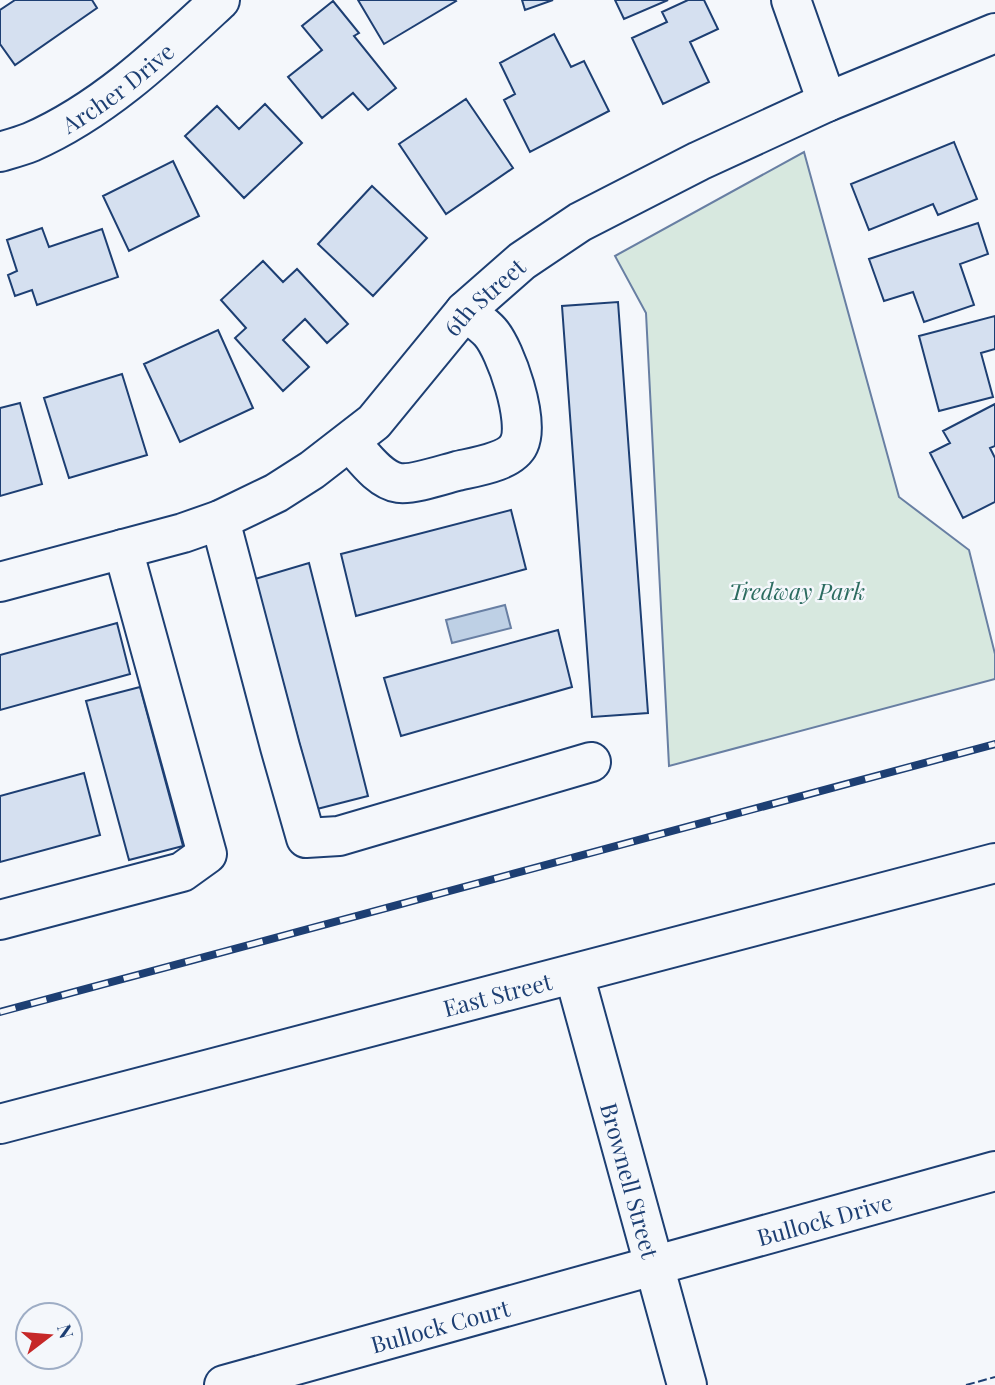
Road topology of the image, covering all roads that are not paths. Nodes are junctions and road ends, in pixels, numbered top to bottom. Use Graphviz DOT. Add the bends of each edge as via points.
graph roads {
  1 [pos="220,0"];
  2 [pos="792,0"];
  3 [pos="995,33"];
  4 [pos="827,102"];
  5 [pos="0,152"];
  6 [pos="466,311"];
  7 [pos="350,442"];
  8 [pos="220,520"];
  9 [pos="123,549"];
  10 [pos="0,582"];
  11 [pos="591,762"];
  12 [pos="995,863"];
  13 [pos="0,920"];
  14 [pos="574,974"];
  15 [pos="0,1124"];
  16 [pos="995,1171"];
  17 [pos="654,1265"];
  18 [pos="224,1385"];
  19 [pos="687,1385"];
  1 -- 5 [label="street, Archer Drive" via="116,91 31,142"];
  2 -- 4 [label="street"];
  3 -- 4 [label="street, 6th Street"];
  4 -- 6 [label="street, 6th Street" via="580,222 522,261"];
  6 -- 7 [label="street, 6th Street" via="374,422"];
  6 -- 7 [label="street" via="491,333 512,374 522,422 515,449 497,461 398,483 382,475"];
  7 -- 8 [label="street, 6th Street" via="276,493"];
  8 -- 9 [label="street, 6th Street"];
  8 -- 11 [label="street" via="306,838 338,836"];
  9 -- 10 [label="street, 6th Street"];
  9 -- 13 [label="street" via="207,854 182,872"];
  12 -- 14 [label="street, East Street"];
  14 -- 15 [label="street, East Street"];
  14 -- 17 [label="street, Brownell Street"];
  16 -- 17 [label="street, Bullock Drive"];
  17 -- 18 [label="street, Bullock Court"];
  17 -- 19 [label="street, Brownell Street"];
}
